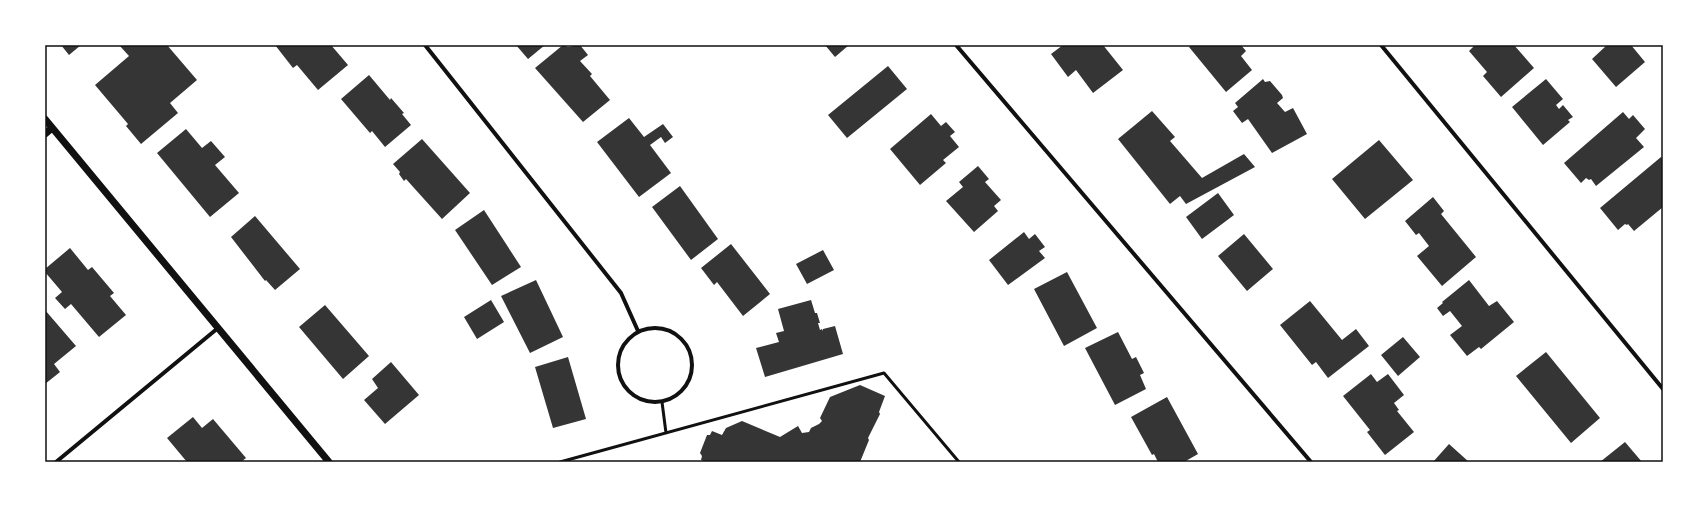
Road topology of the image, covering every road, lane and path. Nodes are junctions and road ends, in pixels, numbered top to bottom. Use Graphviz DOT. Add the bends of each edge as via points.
graph roads {
  1 [pos="424,45"];
  2 [pos="956,45"];
  3 [pos="1382,45"];
  4 [pos="45,119"];
  5 [pos="52,128"];
  6 [pos="45,134"];
  7 [pos="218,328"];
  8 [pos="638,331"];
  9 [pos="1663,389"];
  10 [pos="662,402"];
  11 [pos="666,433"];
  12 [pos="56,462"];
  13 [pos="330,462"];
  14 [pos="560,462"];
  15 [pos="959,462"];
  16 [pos="1311,462"];
  1 -- 8 [label="street" via="620,293"];
  2 -- 16 [label="street"];
  3 -- 9 [label="street"];
  4 -- 5 [label="street"];
  5 -- 6 [label="street"];
  5 -- 7 [label="street"];
  7 -- 12 [label="street"];
  7 -- 13 [label="street"];
  8 -- 10 [label="street" via="621,348 617,372 621,383 633,396 650,402"];
  8 -- 10 [label="street" via="663,328 675,333 690,353 693,366 684,389"];
  10 -- 11 [label="lane"];
  11 -- 14 [label="lane"];
  11 -- 15 [label="lane" via="884,372"];
}
